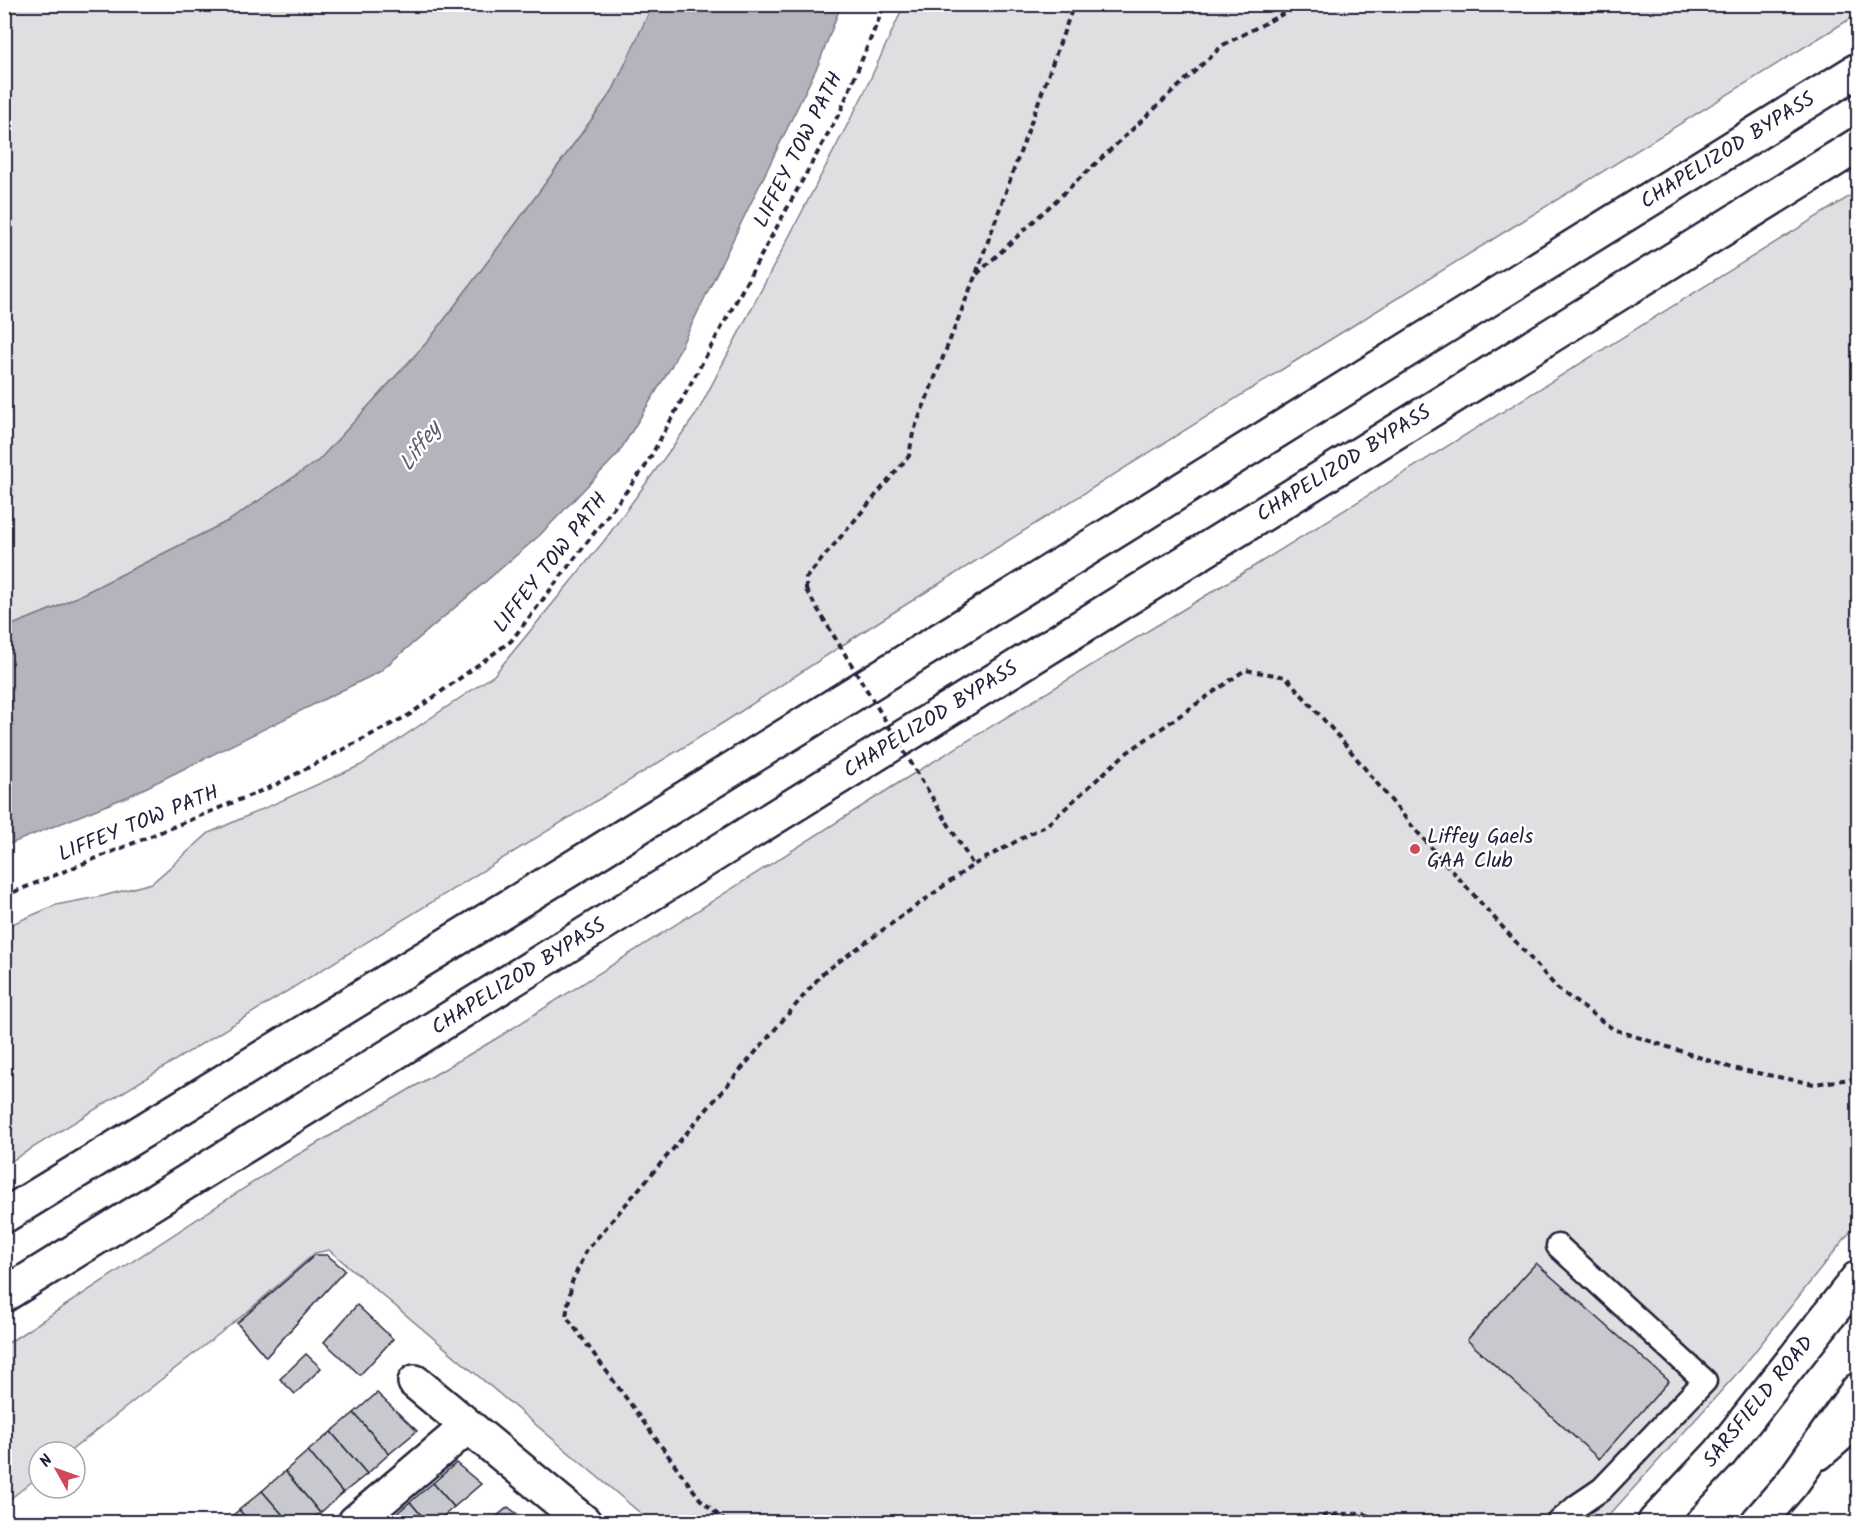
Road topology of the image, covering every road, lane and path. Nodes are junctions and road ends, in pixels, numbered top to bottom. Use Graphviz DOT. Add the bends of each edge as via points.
graph roads {
  1 [pos="885,4"];
  2 [pos="1074,4"];
  3 [pos="1302,4"];
  4 [pos="1858,70"];
  5 [pos="1858,145"];
  6 [pos="976,274"];
  7 [pos="973,865"];
  8 [pos="4,896"];
  9 [pos="1858,1078"];
  10 [pos="4,1215"];
  11 [pos="1558,1246"];
  12 [pos="1858,1278"];
  13 [pos="4,1295"];
  14 [pos="415,1382"];
  15 [pos="1858,1390"];
  16 [pos="1858,1426"];
  17 [pos="467,1427"];
  18 [pos="1792,1483"];
  19 [pos="355,1522"];
  20 [pos="584,1522"];
  21 [pos="726,1522"];
  22 [pos="1313,1522"];
  23 [pos="1376,1522"];
  24 [pos="1560,1522"];
  25 [pos="1655,1522"];
  26 [pos="1758,1522"];
  1 -- 8 [label="path, LIFFEY TOW PATH" via="841,110 645,467 511,641 409,715 273,786"];
  2 -- 6 [label="path"];
  3 -- 6 [label="path" via="1223,45"];
  4 -- 10 [label="main road, CHAPELIZOD BYPASS" via="617,840"];
  5 -- 13 [label="main road, CHAPELIZOD BYPASS"];
  6 -- 7 [label="path, bridge" via="913,433 909,456 806,578 806,590"];
  7 -- 9 [label="path" via="1048,824 1125,754 1245,669 1287,677 1558,989 1613,1029 1732,1068 1814,1084"];
  7 -- 21 [label="path" via="823,973 586,1251 572,1282 566,1316 700,1499"];
  11 -- 24 [label="lane" via="1705,1381 1602,1489"];
  12 -- 25 [label="main road, SARSFIELD ROAD" via="1720,1453"];
  14 -- 17 [label="main road"];
  15 -- 18 [label="main road"];
  16 -- 18 [label="lane"];
  17 -- 19 [label="main road"];
  17 -- 20 [label="main road"];
  18 -- 26 [label="main road"];
  22 -- 23 [label="path" via="1326,1515 1364,1513"];
}
